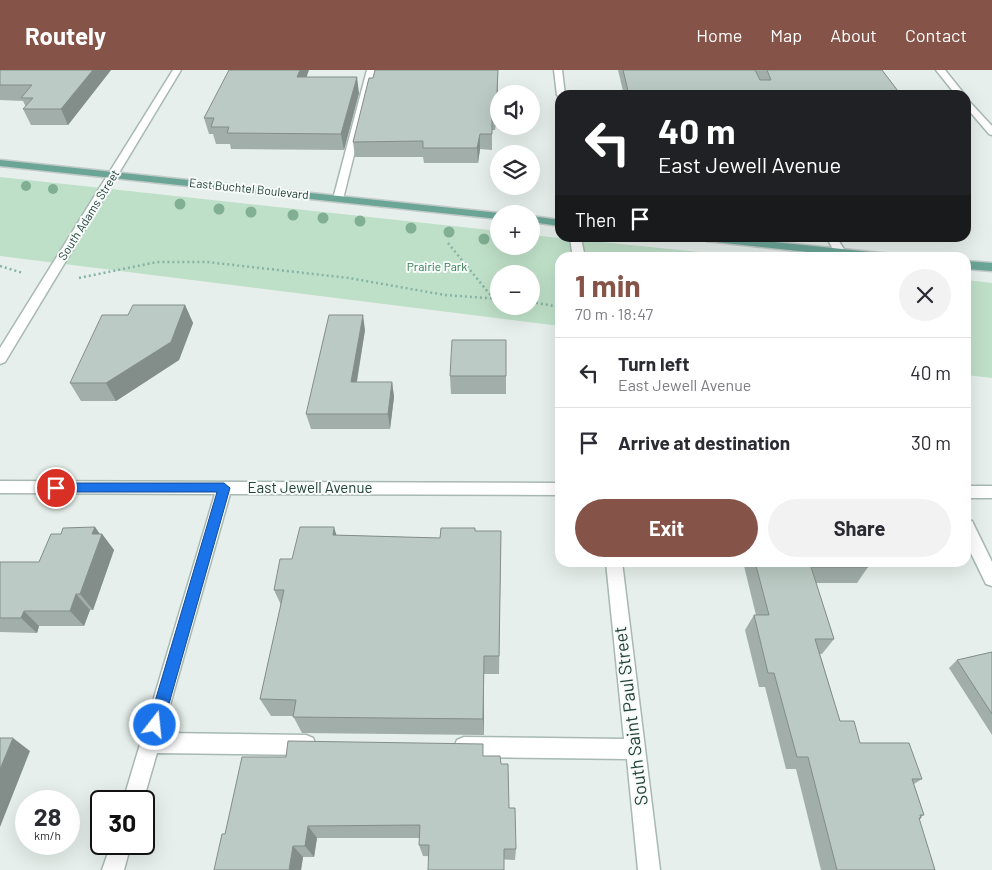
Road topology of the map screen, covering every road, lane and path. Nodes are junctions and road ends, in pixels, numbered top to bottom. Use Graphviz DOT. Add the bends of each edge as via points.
graph roads {
  1 [pos="177,70"];
  2 [pos="371,70"];
  3 [pos="558,70"];
  4 [pos="940,70"];
  5 [pos="560,90"];
  6 [pos="957,90"];
  7 [pos="971,107"];
  8 [pos="992,132"];
  9 [pos="0,163"];
  10 [pos="113,175"];
  11 [pos="338,198"];
  12 [pos="490,215"];
  13 [pos="540,221"];
  14 [pos="555,222"];
  15 [pos="747,242"];
  16 [pos="834,242"];
  17 [pos="448,244"];
  18 [pos="839,251"];
  19 [pos="848,252"];
  20 [pos="971,265"];
  21 [pos="0,266"];
  22 [pos="992,267"];
  23 [pos="49,279"];
  24 [pos="490,296"];
  25 [pos="490,298"];
  26 [pos="540,304"];
  27 [pos="555,306"];
  28 [pos="0,359"];
  29 [pos="0,487"];
  30 [pos="224,488"];
  31 [pos="555,489"];
  32 [pos="971,492"];
  33 [pos="992,492"];
  34 [pos="971,536"];
  35 [pos="615,567"];
  36 [pos="992,579"];
  37 [pos="150,743"];
  38 [pos="328,745"];
  39 [pos="447,747"];
  40 [pos="635,749"];
  41 [pos="136,790"];
  42 [pos="118,855"];
  43 [pos="114,870"];
  44 [pos="649,870"];
  1 -- 10 [label="street, South Adams Street"];
  2 -- 11 [label="street"];
  3 -- 5 [label="street"];
  4 -- 6 [label="street"];
  7 -- 8 [label="street"];
  9 -- 10 [label="main road, East Buchtel Boulevard"];
  10 -- 11 [label="main road, East Buchtel Boulevard"];
  10 -- 23 [label="street, South Adams Street"];
  11 -- 12 [label="main road, East Buchtel Boulevard"];
  13 -- 14 [label="main road"];
  15 -- 18 [label="main road"];
  16 -- 18 [label="street"];
  17 -- 24 [label="path"];
  18 -- 19 [label="main road"];
  20 -- 22 [label="main road"];
  21 -- 23 [label="path"];
  23 -- 25 [label="path" via="73,279 157,262 188,261 339,276 445,295"];
  23 -- 28 [label="street, South Adams Street"];
  26 -- 27 [label="path"];
  29 -- 30 [label="street, East Jewell Avenue"];
  30 -- 31 [label="street, East Jewell Avenue"];
  30 -- 37 [label="street"];
  32 -- 33 [label="street"];
  34 -- 36 [label="street"];
  35 -- 40 [label="street, South Saint Paul Street"];
  37 -- 38 [label="street"];
  37 -- 41 [label="street"];
  39 -- 40 [label="street"];
  40 -- 44 [label="street, South Saint Paul Street"];
  42 -- 43 [label="street"];
}
